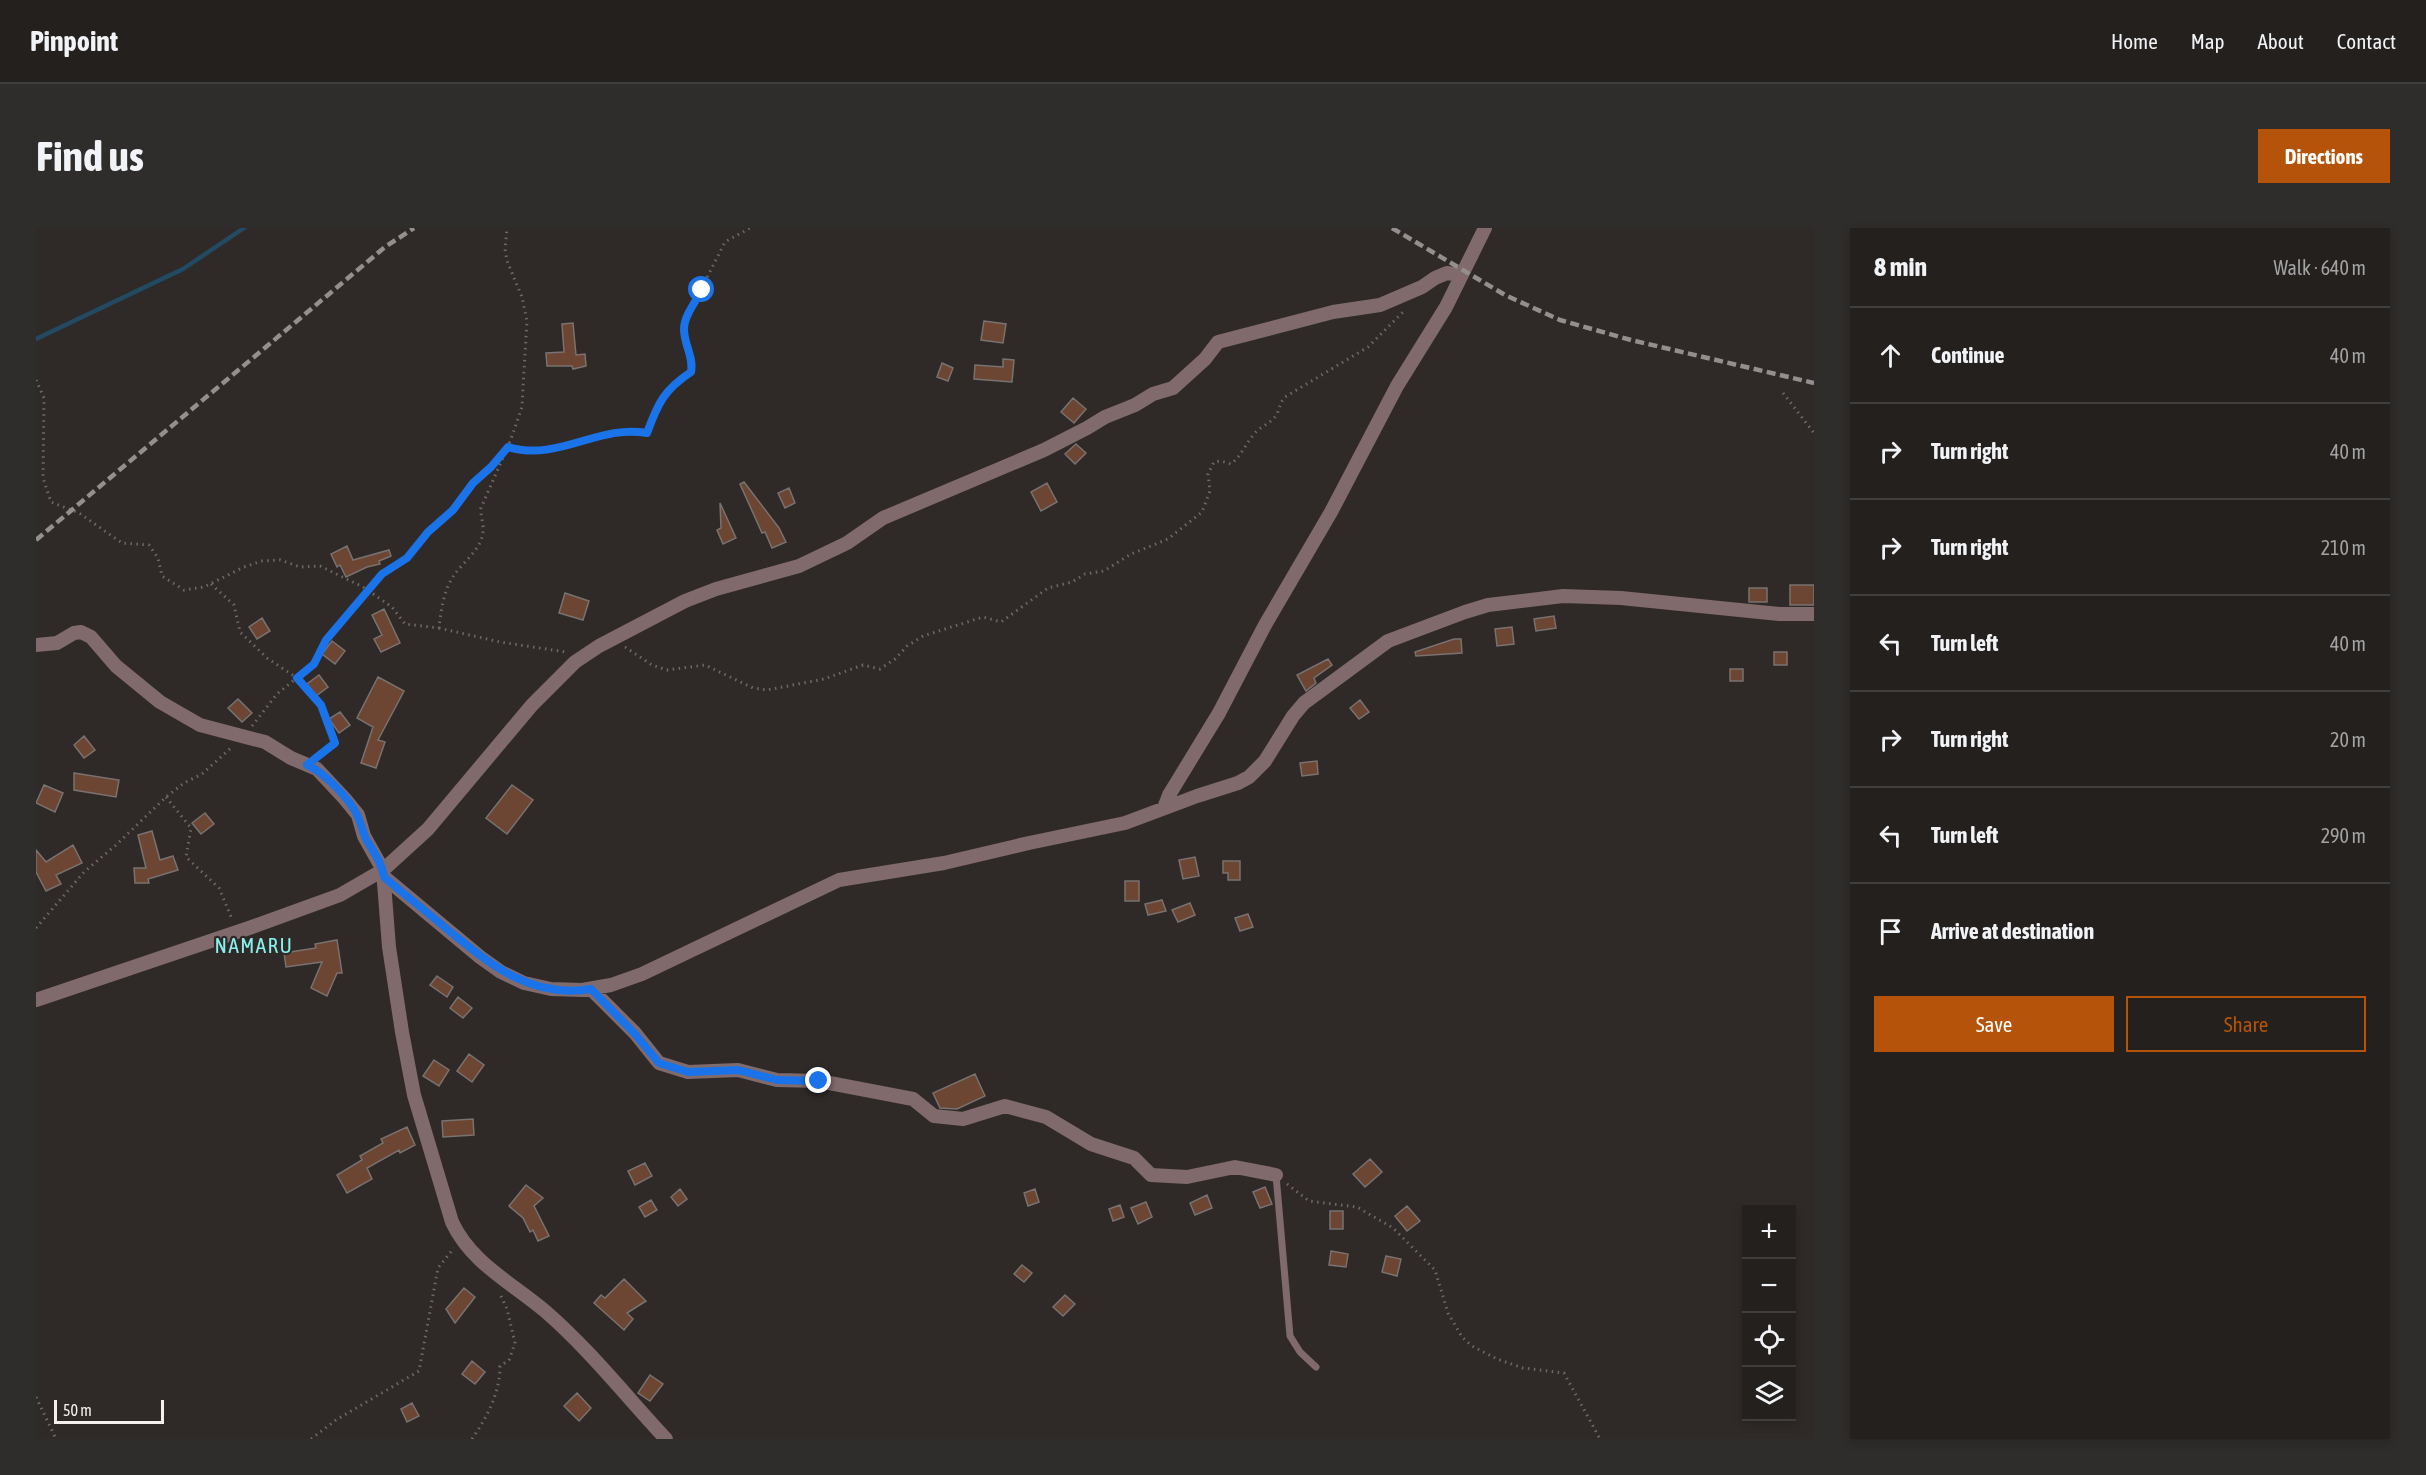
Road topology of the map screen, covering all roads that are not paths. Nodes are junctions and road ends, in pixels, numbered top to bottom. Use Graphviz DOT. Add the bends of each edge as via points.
graph roads {
  1 [pos="1485,228"];
  2 [pos="1460,275"];
  3 [pos="1814,614"];
  4 [pos="36,645"];
  5 [pos="1164,808"];
  6 [pos="384,874"];
  7 [pos="591,989"];
  8 [pos="36,1000"];
  9 [pos="1276,1175"];
  10 [pos="1316,1367"];
  11 [pos="666,1439"];
  1 -- 2 [label="street"];
  2 -- 5 [label="street" via="1446,308 1397,386 1331,512"];
  2 -- 6 [label="street" via="1447,273 1380,306 1333,312 1218,342 1173,388 1153,394 1023,459 922,499 799,566 685,601 610,641 575,662 545,691 428,829"];
  3 -- 5 [label="street" via="1563,596 1465,612 1388,641 1304,703 1265,761 1249,777"];
  4 -- 6 [label="street" via="57,643 81,632 92,637 116,666 160,702 200,724 265,742 317,769 352,807"];
  5 -- 7 [label="street" via="1099,829 944,863 839,880 642,974"];
  6 -- 7 [label="street" via="501,972 524,983 551,989"];
  6 -- 8 [label="street" via="340,895"];
  6 -- 11 [label="street" via="389,947 414,1095 460,1239 476,1257 545,1311"];
  7 -- 9 [label="street" via="659,1063 688,1072 738,1070 777,1080 819,1081 913,1099 934,1116 963,1119 1005,1106 1046,1117 1091,1144 1134,1158 1151,1175 1187,1177 1235,1167"];
  9 -- 10 [label="lane" via="1290,1336"];
}
